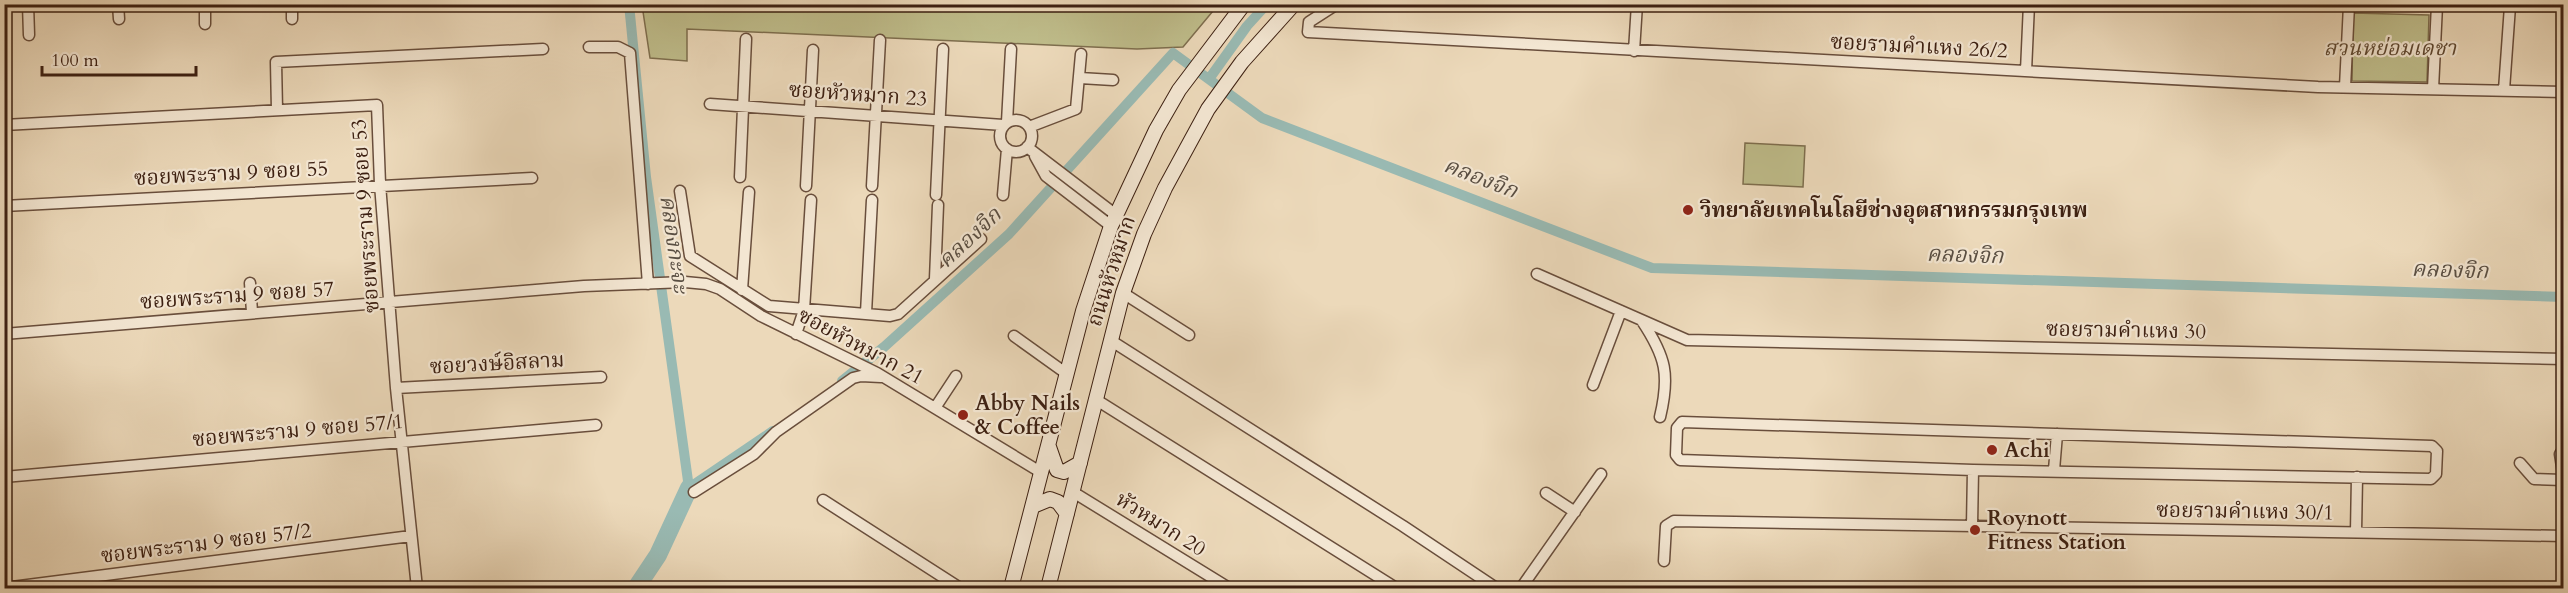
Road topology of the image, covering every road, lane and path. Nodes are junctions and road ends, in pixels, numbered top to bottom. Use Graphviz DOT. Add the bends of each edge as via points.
graph roads {
  1 [pos="28,4"];
  2 [pos="118,4"];
  3 [pos="205,4"];
  4 [pos="292,4"];
  5 [pos="1244,4"];
  6 [pos="1294,4"];
  7 [pos="1637,4"];
  8 [pos="2029,4"];
  9 [pos="2327,4"];
  10 [pos="2349,5"];
  11 [pos="2437,5"];
  12 [pos="1330,6"];
  13 [pos="2510,6"];
  14 [pos="2564,6"];
  15 [pos="119,19"];
  16 [pos="292,19"];
  17 [pos="206,24"];
  18 [pos="29,35"];
  19 [pos="746,39"];
  20 [pos="880,40"];
  21 [pos="589,47"];
  22 [pos="543,49"];
  23 [pos="943,49"];
  24 [pos="1011,49"];
  25 [pos="813,50"];
  26 [pos="1634,51"];
  27 [pos="1081,54"];
  28 [pos="2026,71"];
  29 [pos="1080,78"];
  30 [pos="1113,80"];
  31 [pos="2345,87"];
  32 [pos="2433,89"];
  33 [pos="2504,90"];
  34 [pos="2564,92"];
  35 [pos="710,104"];
  36 [pos="743,106"];
  37 [pos="810,109"];
  38 [pos="277,110"];
  39 [pos="875,115"];
  40 [pos="940,120"];
  41 [pos="1005,124"];
  42 [pos="4,125"];
  43 [pos="1029,127"];
  44 [pos="1007,149"];
  45 [pos="1031,151"];
  46 [pos="1050,172"];
  47 [pos="740,177"];
  48 [pos="532,178"];
  49 [pos="380,184"];
  50 [pos="806,186"];
  51 [pos="872,186"];
  52 [pos="680,190"];
  53 [pos="749,192"];
  54 [pos="1003,195"];
  55 [pos="811,200"];
  56 [pos="872,200"];
  57 [pos="4,206"];
  58 [pos="1113,220"];
  59 [pos="981,239"];
  60 [pos="1537,274"];
  61 [pos="934,279"];
  62 [pos="250,283"];
  63 [pos="650,284"];
  64 [pos="742,290"];
  65 [pos="1123,293"];
  66 [pos="390,303"];
  67 [pos="804,310"];
  68 [pos="1621,311"];
  69 [pos="252,312"];
  70 [pos="866,313"];
  71 [pos="1642,321"];
  72 [pos="4,334"];
  73 [pos="796,334"];
  74 [pos="1189,334"];
  75 [pos="1014,336"];
  76 [pos="1110,340"];
  77 [pos="2564,358"];
  78 [pos="1066,374"];
  79 [pos="881,375"];
  80 [pos="956,376"];
  81 [pos="601,377"];
  82 [pos="1593,385"];
  83 [pos="396,388"];
  84 [pos="1095,399"];
  85 [pos="935,408"];
  86 [pos="1660,417"];
  87 [pos="596,425"];
  88 [pos="2056,434"];
  89 [pos="401,441"];
  90 [pos="1049,447"];
  91 [pos="2564,448"];
  92 [pos="2520,463"];
  93 [pos="1080,464"];
  94 [pos="1973,470"];
  95 [pos="2055,470"];
  96 [pos="1042,473"];
  97 [pos="1601,474"];
  98 [pos="4,477"];
  99 [pos="2357,477"];
  100 [pos="2563,480"];
  101 [pos="694,492"];
  102 [pos="1073,492"];
  103 [pos="1546,493"];
  104 [pos="823,500"];
  105 [pos="1033,506"];
  106 [pos="1575,512"];
  107 [pos="1067,514"];
  108 [pos="1972,526"];
  109 [pos="2356,532"];
  110 [pos="411,536"];
  111 [pos="2564,536"];
  112 [pos="1664,561"];
  113 [pos="4,588"];
  114 [pos="417,588"];
  115 [pos="960,588"];
  116 [pos="1011,588"];
  117 [pos="1048,588"];
  118 [pos="1229,588"];
  119 [pos="1396,588"];
  120 [pos="1496,588"];
  121 [pos="1521,588"];
  1 -- 18 [label="street"];
  2 -- 15 [label="street"];
  3 -- 17 [label="street"];
  4 -- 16 [label="street"];
  5 -- 58 [label="main road, ถนนหัวหมาก" via="1179,90"];
  6 -- 65 [label="main road, ถนนหัวหมาก" via="1208,109 1155,207"];
  7 -- 26 [label="street"];
  8 -- 28 [label="street"];
  9 -- 10 [label="street"];
  10 -- 11 [label="street"];
  10 -- 31 [label="street"];
  11 -- 13 [label="street"];
  11 -- 32 [label="street"];
  12 -- 26 [label="street, ซอยรามคำแหง 26/2" via="1309,22 1308,32"];
  13 -- 14 [label="street"];
  13 -- 33 [label="street"];
  19 -- 36 [label="street"];
  20 -- 39 [label="street"];
  21 -- 63 [label="street" via="618,47 630,53"];
  22 -- 38 [label="street" via="276,62"];
  23 -- 40 [label="street"];
  24 -- 41 [label="street"];
  25 -- 37 [label="street"];
  26 -- 28 [label="street, ซอยรามคำแหง 26/2"];
  27 -- 29 [label="street"];
  28 -- 31 [label="street, ซอยรามคำแหง 26/2"];
  29 -- 30 [label="street"];
  29 -- 43 [label="street" via="1076,108"];
  31 -- 32 [label="street, ซอยรามคำแหง 26/2"];
  32 -- 33 [label="street, ซอยรามคำแหง 26/2"];
  33 -- 34 [label="street, ซอยรามคำแหง 26/2"];
  35 -- 36 [label="street, ซอยหัวหมาก 23"];
  36 -- 37 [label="street, ซอยหัวหมาก 23"];
  36 -- 47 [label="street"];
  37 -- 39 [label="street, ซอยหัวหมาก 23"];
  37 -- 50 [label="street"];
  38 -- 42 [label="street, ซอยพระราม 9 ซอย 53"];
  38 -- 49 [label="street, ซอยพระราม 9 ซอย 53" via="377,105"];
  39 -- 40 [label="street, ซอยหัวหมาก 23"];
  39 -- 51 [label="street"];
  40 -- 41 [label="street, ซอยหัวหมาก 23"];
  40 -- 61 [label="street"];
  41 -- 43 [label="street, ซอยหัวหมาก 23" via="1022,121"];
  41 -- 44 [label="street" via="999,135"];
  43 -- 45 [label="street"];
  44 -- 45 [label="street"];
  44 -- 54 [label="street"];
  45 -- 46 [label="street"];
  46 -- 58 [label="street" via="1085,192"];
  46 -- 58 [label="street" via="1079,202"];
  48 -- 49 [label="street, ซอยพระราม 9 ซอย 55"];
  49 -- 57 [label="street, ซอยพระราม 9 ซอย 55"];
  49 -- 66 [label="street, ซอยพระราม 9 ซอย 53"];
  52 -- 64 [label="street" via="690,256"];
  53 -- 64 [label="street"];
  55 -- 67 [label="street"];
  56 -- 70 [label="street"];
  58 -- 78 [label="main road, ถนนหัวหมาก"];
  59 -- 61 [label="street"];
  60 -- 68 [label="street"];
  61 -- 70 [label="street" via="898,314"];
  62 -- 69 [label="street"];
  63 -- 66 [label="street, ซอยพระราม 9 ซอย 57"];
  63 -- 73 [label="street, ซอยหัวหมาก 21" via="685,282 720,289"];
  64 -- 67 [label="street" via="769,306"];
  65 -- 74 [label="street"];
  65 -- 76 [label="main road, ถนนหัวหมาก"];
  66 -- 69 [label="street, ซอยพระราม 9 ซอย 57"];
  66 -- 83 [label="street, ซอยพระราม 9 ซอย 53"];
  67 -- 70 [label="street"];
  67 -- 73 [label="street"];
  68 -- 71 [label="street"];
  68 -- 82 [label="street"];
  69 -- 72 [label="street, ซอยพระราม 9 ซอย 57"];
  71 -- 77 [label="street, ซอยรามคำแหง 30" via="1687,340"];
  71 -- 86 [label="street" via="1658,344 1664,368 1667,386"];
  73 -- 79 [label="street, ซอยหัวหมาก 21"];
  75 -- 78 [label="street"];
  76 -- 84 [label="main road, ถนนหัวหมาก"];
  76 -- 120 [label="street"];
  78 -- 90 [label="main road, ถนนหัวหมาก"];
  79 -- 85 [label="street, ซอยหัวหมาก 21"];
  79 -- 101 [label="street" via="856,376 776,432 754,454"];
  80 -- 85 [label="street"];
  81 -- 83 [label="street, ซอยวงษ์อิสลาม"];
  83 -- 89 [label="street, ซอยพระราม 9 ซอย 53"];
  84 -- 93 [label="main road, ถนนหัวหมาก"];
  84 -- 119 [label="street"];
  85 -- 96 [label="street, ซอยหัวหมาก 21"];
  87 -- 89 [label="street, ซอยพระราม 9 ซอย 57/1"];
  88 -- 94 [label="street" via="1682,422 1677,428 1676,454 1680,460"];
  88 -- 95 [label="street"];
  88 -- 99 [label="street" via="2432,446 2438,451 2435,478"];
  89 -- 98 [label="street, ซอยพระราม 9 ซอย 57/1"];
  89 -- 110 [label="street, ซอยพระราม 9 ซอย 53"];
  90 -- 93 [label="main road" via="1058,470 1064,472"];
  90 -- 96 [label="main road, ถนนหัวหมาก"];
  91 -- 100 [label="street" via="2560,454"];
  92 -- 100 [label="street" via="2534,479"];
  93 -- 102 [label="main road, ถนนหัวหมาก"];
  94 -- 95 [label="street"];
  94 -- 108 [label="street"];
  95 -- 99 [label="street"];
  96 -- 105 [label="main road, ถนนหัวหมาก"];
  97 -- 106 [label="street"];
  99 -- 109 [label="street"];
  102 -- 107 [label="main road, ถนนหัวหมาก"];
  102 -- 118 [label="street, หัวหมาก 20"];
  103 -- 106 [label="street"];
  104 -- 115 [label="street"];
  105 -- 107 [label="main road" via="1050,499 1058,502"];
  105 -- 116 [label="main road, ถนนหัวหมาก"];
  106 -- 121 [label="street"];
  107 -- 117 [label="main road, ถนนหัวหมาก"];
  108 -- 109 [label="street, ซอยรามคำแหง 30/1"];
  108 -- 112 [label="street, ซอยรามคำแหง 30/1" via="1674,521 1666,526"];
  109 -- 111 [label="street, ซอยรามคำแหง 30/1"];
  110 -- 113 [label="street, ซอยพระราม 9 ซอย 57/2"];
  110 -- 114 [label="street, ซอยพระราม 9 ซอย 53"];
}
